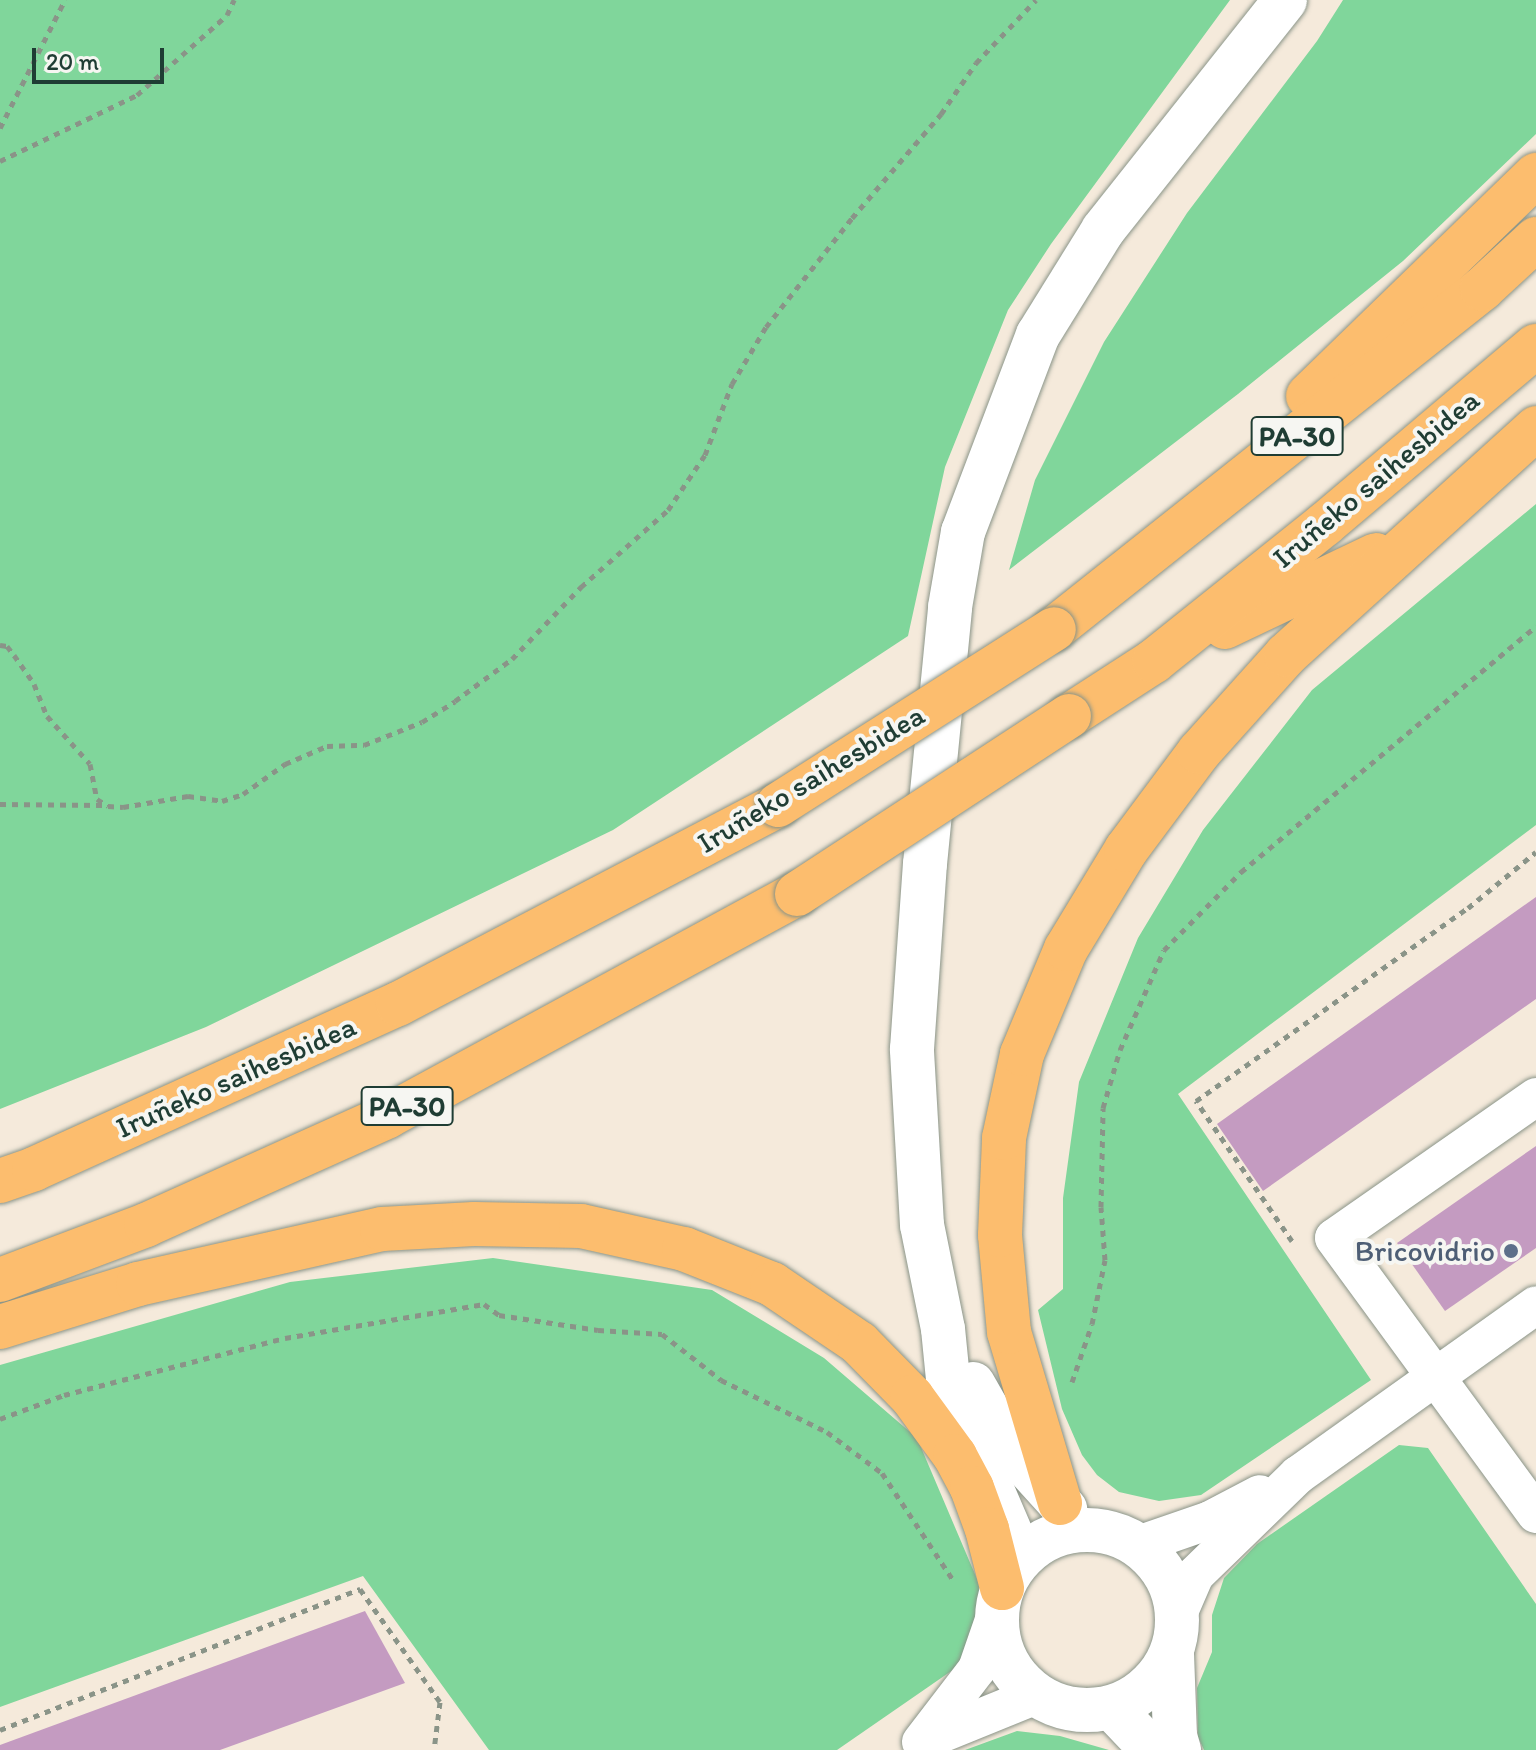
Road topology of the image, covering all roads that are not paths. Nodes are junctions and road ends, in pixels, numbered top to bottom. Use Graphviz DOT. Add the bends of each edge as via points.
graph roads {
  1 [pos="1285,0"];
  2 [pos="1536,175"];
  3 [pos="1536,239"];
  4 [pos="1536,346"];
  5 [pos="1536,428"];
  6 [pos="1420,533"];
  7 [pos="1151,552"];
  8 [pos="1154,661"];
  9 [pos="1536,1097"];
  10 [pos="0,1181"];
  11 [pos="0,1280"];
  12 [pos="1536,1305"];
  13 [pos="0,1327"];
  14 [pos="943,1329"];
  15 [pos="1433,1377"];
  16 [pos="1298,1475"];
  17 [pos="1536,1514"];
  18 [pos="1071,1516"];
  19 [pos="1138,1545"];
  20 [pos="1007,1585"];
  21 [pos="1175,1633"];
  22 [pos="1036,1695"];
  23 [pos="1112,1708"];
  24 [pos="915,1746"];
  25 [pos="1152,1750"];
  26 [pos="1179,1750"];
  1 -- 14 [label="street" via="1103,230 1038,335 963,532 950,607 912,1049 922,1225"];
  2 -- 7 [label="highway"];
  3 -- 7 [label="highway, Iruñeko saihesbidea / PA-30" via="1482,289"];
  4 -- 8 [label="highway, Iruñeko saihesbidea / PA-30"];
  5 -- 6 [label="highway"];
  6 -- 8 [label="highway"];
  6 -- 18 [label="highway" via="1286,655 1199,752 1093,900 1066,949 1022,1054 1004,1138 1000,1235 1009,1332"];
  7 -- 10 [label="highway, Iruñeko saihesbidea / PA-30, bridge" via="1054,629 778,805 398,1004"];
  8 -- 11 [label="highway, Iruñeko saihesbidea / PA-30, bridge" via="797,894 388,1116 146,1225"];
  9 -- 15 [label="street" via="1334,1238"];
  12 -- 15 [label="street"];
  13 -- 20 [label="highway" via="138,1284 382,1229 581,1226 684,1249 772,1284 859,1343 912,1397 972,1488"];
  14 -- 18 [label="street" via="1009,1447"];
  14 -- 20 [label="street" via="949,1389"];
  15 -- 16 [label="street"];
  15 -- 17 [label="street"];
  16 -- 19 [label="street" via="1210,1520"];
  16 -- 21 [label="street" via="1195,1575"];
  18 -- 19 [label="street"];
  18 -- 20 [label="street"];
  19 -- 21 [label="street" via="1166,1574"];
  20 -- 22 [label="street" via="999,1643 1013,1673"];
  20 -- 24 [label="street" via="977,1669"];
  21 -- 23 [label="street" via="1149,1689"];
  21 -- 26 [label="street"];
  22 -- 23 [label="street" via="1072,1710"];
  22 -- 24 [label="street"];
  23 -- 25 [label="street"];
}
